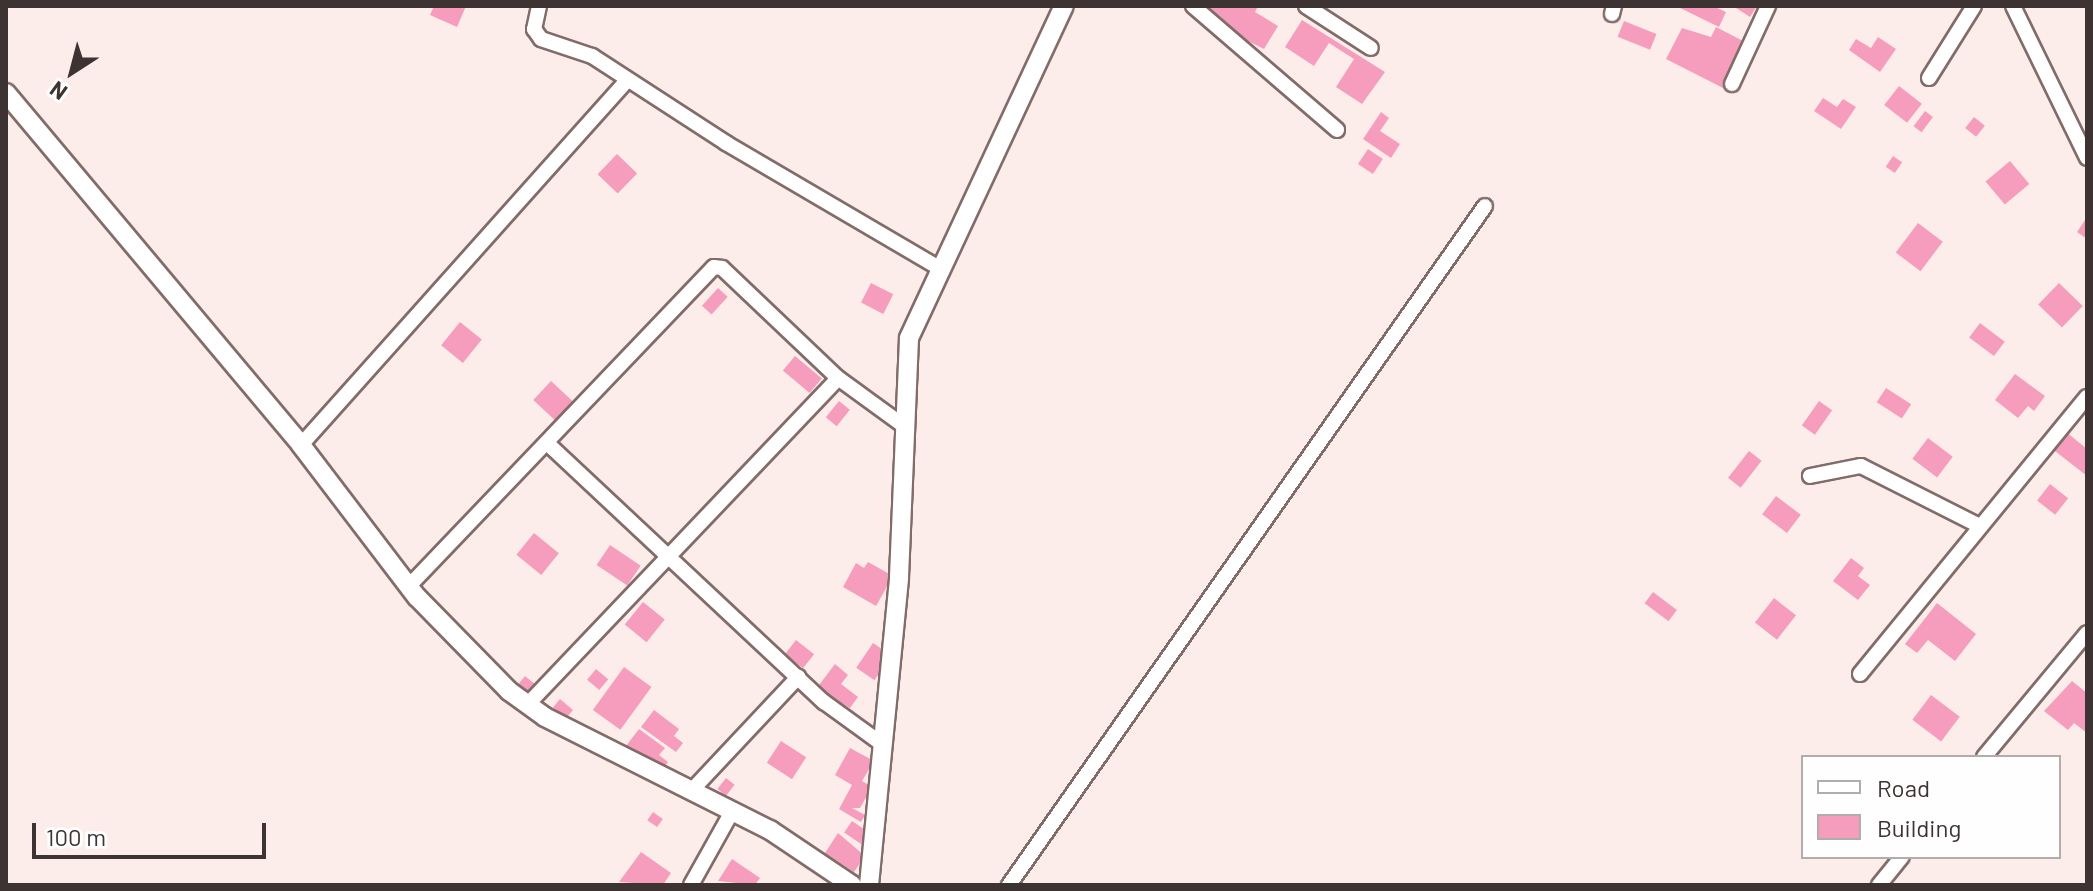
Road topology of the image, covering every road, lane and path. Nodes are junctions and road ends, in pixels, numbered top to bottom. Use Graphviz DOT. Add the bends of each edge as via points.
graph roads {
  1 [pos="539,6"];
  2 [pos="1064,6"];
  3 [pos="1193,6"];
  4 [pos="1306,6"];
  5 [pos="1768,6"];
  6 [pos="1974,6"];
  7 [pos="2013,6"];
  8 [pos="1371,48"];
  9 [pos="1929,78"];
  10 [pos="627,81"];
  11 [pos="1732,84"];
  12 [pos="6,93"];
  13 [pos="1337,130"];
  14 [pos="2087,158"];
  15 [pos="1485,206"];
  16 [pos="939,268"];
  17 [pos="838,378"];
  18 [pos="2087,397"];
  19 [pos="904,426"];
  20 [pos="548,444"];
  21 [pos="301,445"];
  22 [pos="1810,476"];
  23 [pos="1980,526"];
  24 [pos="668,556"];
  25 [pos="409,586"];
  26 [pos="2087,633"];
  27 [pos="1860,674"];
  28 [pos="798,677"];
  29 [pos="527,705"];
  30 [pos="882,744"];
  31 [pos="1986,755"];
  32 [pos="693,789"];
  33 [pos="733,810"];
  34 [pos="1900,859"];
  35 [pos="691,885"];
  36 [pos="852,885"];
  37 [pos="869,885"];
  38 [pos="1009,885"];
  39 [pos="1879,885"];
  1 -- 10 [label="street" via="534,29 538,37 592,56"];
  2 -- 16 [label="street"];
  3 -- 13 [label="street"];
  4 -- 8 [label="street"];
  5 -- 11 [label="street"];
  6 -- 9 [label="street"];
  7 -- 14 [label="street"];
  10 -- 16 [label="street"];
  10 -- 21 [label="street"];
  12 -- 21 [label="street"];
  15 -- 38 [label="street"];
  16 -- 19 [label="street" via="909,338"];
  17 -- 19 [label="street"];
  17 -- 20 [label="street" via="722,268 714,267"];
  17 -- 24 [label="street"];
  18 -- 23 [label="street"];
  19 -- 30 [label="street" via="899,577"];
  20 -- 24 [label="street"];
  20 -- 25 [label="street"];
  21 -- 25 [label="street"];
  22 -- 23 [label="street" via="1861,466"];
  23 -- 27 [label="street"];
  24 -- 28 [label="street"];
  24 -- 29 [label="street"];
  25 -- 29 [label="street"];
  26 -- 31 [label="street"];
  28 -- 30 [label="street"];
  28 -- 32 [label="street"];
  29 -- 32 [label="street"];
  30 -- 37 [label="street"];
  32 -- 33 [label="street"];
  33 -- 35 [label="street"];
  33 -- 36 [label="street"];
  34 -- 39 [label="street"];
}
